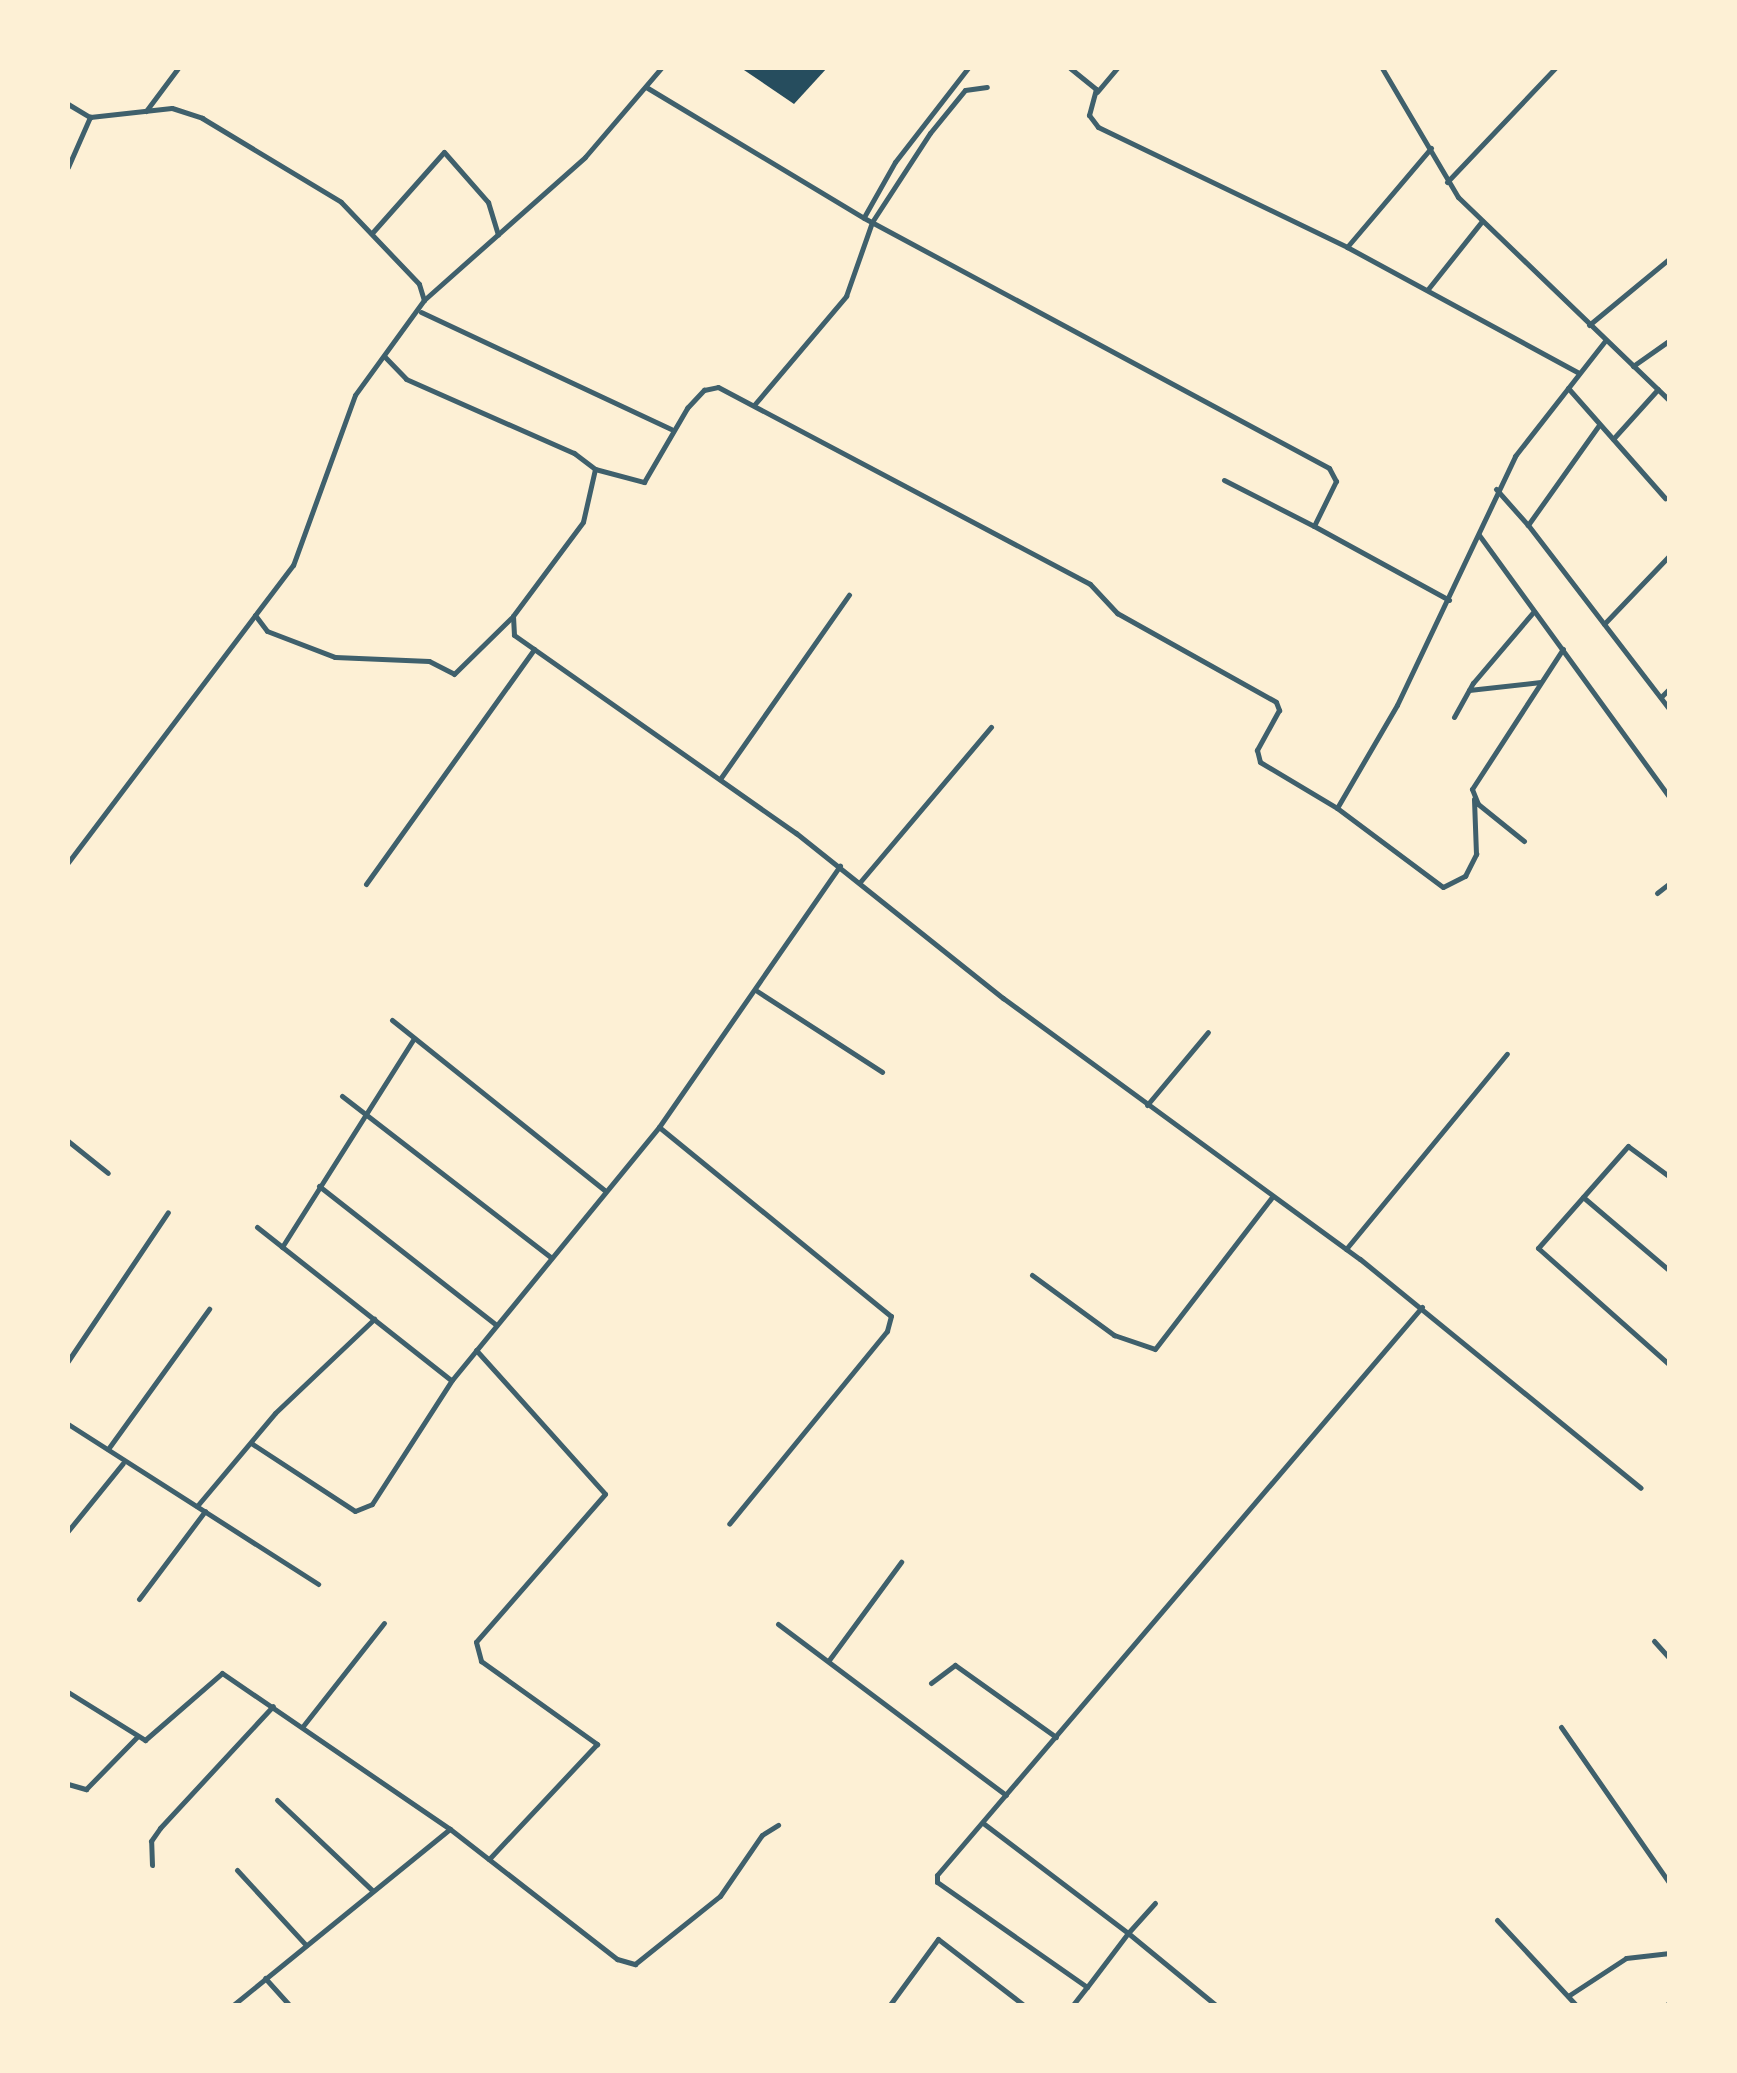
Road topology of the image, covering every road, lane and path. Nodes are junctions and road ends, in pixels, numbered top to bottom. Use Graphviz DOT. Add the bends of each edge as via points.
graph roads {
  1 [pos="178,68"];
  2 [pos="661,68"];
  3 [pos="968,68"];
  4 [pos="1070,68"];
  5 [pos="1117,68"];
  6 [pos="1382,68"];
  7 [pos="1555,68"];
  8 [pos="646,86"];
  9 [pos="987,87"];
  10 [pos="1097,92"];
  11 [pos="68,104"];
  12 [pos="146,111"];
  13 [pos="90,117"];
  14 [pos="1431,148"];
  15 [pos="68,168"];
  16 [pos="1448,182"];
  17 [pos="864,218"];
  18 [pos="1482,221"];
  19 [pos="872,222"];
  20 [pos="372,233"];
  21 [pos="498,235"];
  22 [pos="1346,247"];
  23 [pos="1670,258"];
  24 [pos="1428,289"];
  25 [pos="424,300"];
  26 [pos="421,312"];
  27 [pos="1589,324"];
  28 [pos="1605,340"];
  29 [pos="1670,340"];
  30 [pos="385,357"];
  31 [pos="1633,366"];
  32 [pos="1579,373"];
  33 [pos="1568,388"];
  34 [pos="1658,389"];
  35 [pos="1670,401"];
  36 [pos="754,405"];
  37 [pos="1600,425"];
  38 [pos="670,430"];
  39 [pos="1612,439"];
  40 [pos="595,468"];
  41 [pos="1224,480"];
  42 [pos="1496,488"];
  43 [pos="1668,498"];
  44 [pos="1528,525"];
  45 [pos="1314,526"];
  46 [pos="1479,535"];
  47 [pos="1670,556"];
  48 [pos="848,595"];
  49 [pos="1449,600"];
  50 [pos="1534,611"];
  51 [pos="255,615"];
  52 [pos="514,616"];
  53 [pos="1604,624"];
  54 [pos="534,649"];
  55 [pos="1563,649"];
  56 [pos="1541,682"];
  57 [pos="1670,688"];
  58 [pos="1468,690"];
  59 [pos="1660,698"];
  60 [pos="1670,710"];
  61 [pos="1454,717"];
  62 [pos="991,728"];
  63 [pos="720,778"];
  64 [pos="1670,798"];
  65 [pos="1474,799"];
  66 [pos="1337,808"];
  67 [pos="1524,841"];
  68 [pos="68,862"];
  69 [pos="840,866"];
  70 [pos="860,882"];
  71 [pos="1670,883"];
  72 [pos="366,884"];
  73 [pos="1657,892"];
  74 [pos="757,992"];
  75 [pos="392,1020"];
  76 [pos="1208,1032"];
  77 [pos="414,1038"];
  78 [pos="1507,1054"];
  79 [pos="882,1072"];
  80 [pos="342,1096"];
  81 [pos="1146,1105"];
  82 [pos="364,1111"];
  83 [pos="658,1127"];
  84 [pos="68,1141"];
  85 [pos="108,1173"];
  86 [pos="1670,1177"];
  87 [pos="319,1186"];
  88 [pos="605,1190"];
  89 [pos="1583,1196"];
  90 [pos="1272,1197"];
  91 [pos="168,1212"];
  92 [pos="258,1227"];
  93 [pos="282,1247"];
  94 [pos="1346,1249"];
  95 [pos="550,1258"];
  96 [pos="1670,1271"];
  97 [pos="1032,1274"];
  98 [pos="1422,1307"];
  99 [pos="209,1309"];
  100 [pos="374,1319"];
  101 [pos="496,1325"];
  102 [pos="476,1350"];
  103 [pos="68,1361"];
  104 [pos="1670,1365"];
  105 [pos="452,1380"];
  106 [pos="68,1424"];
  107 [pos="252,1443"];
  108 [pos="108,1449"];
  109 [pos="123,1462"];
  110 [pos="1640,1488"];
  111 [pos="197,1506"];
  112 [pos="206,1511"];
  113 [pos="729,1524"];
  114 [pos="68,1532"];
  115 [pos="901,1562"];
  116 [pos="318,1584"];
  117 [pos="139,1600"];
  118 [pos="384,1623"];
  119 [pos="778,1624"];
  120 [pos="1654,1641"];
  121 [pos="1670,1658"];
  122 [pos="828,1661"];
  123 [pos="931,1683"];
  124 [pos="68,1692"];
  125 [pos="272,1706"];
  126 [pos="303,1726"];
  127 [pos="1561,1727"];
  128 [pos="137,1737"];
  129 [pos="1056,1738"];
  130 [pos="68,1784"];
  131 [pos="1006,1795"];
  132 [pos="277,1800"];
  133 [pos="983,1822"];
  134 [pos="778,1825"];
  135 [pos="450,1829"];
  136 [pos="489,1859"];
  137 [pos="152,1865"];
  138 [pos="237,1870"];
  139 [pos="1670,1884"];
  140 [pos="372,1890"];
  141 [pos="1155,1903"];
  142 [pos="1497,1920"];
  143 [pos="1128,1933"];
  144 [pos="306,1945"];
  145 [pos="1670,1953"];
  146 [pos="265,1978"];
  147 [pos="1086,1986"];
  148 [pos="1568,1996"];
  149 [pos="1017,2003"];
  150 [pos="232,2006"];
  151 [pos="290,2006"];
  152 [pos="890,2006"];
  153 [pos="1025,2006"];
  154 [pos="1072,2006"];
  155 [pos="1217,2006"];
  156 [pos="1576,2006"];
  1 -- 12 [label="street"];
  2 -- 8 [label="street"];
  3 -- 17 [label="street" via="895,162"];
  4 -- 10 [label="street"];
  5 -- 10 [label="street"];
  6 -- 14 [label="street"];
  7 -- 16 [label="street"];
  8 -- 17 [label="street"];
  8 -- 21 [label="street" via="586,156"];
  9 -- 19 [label="street" via="960,94"];
  10 -- 22 [label="street" via="1088,115 1098,127"];
  11 -- 13 [label="street"];
  12 -- 13 [label="street"];
  12 -- 20 [label="street" via="172,108 202,118 321,187"];
  13 -- 15 [label="street"];
  14 -- 16 [label="street"];
  14 -- 22 [label="street"];
  16 -- 18 [label="street"];
  17 -- 19 [label="street"];
  18 -- 24 [label="street"];
  18 -- 27 [label="street"];
  19 -- 36 [label="street" via="846,296"];
  19 -- 45 [label="street" via="1329,468 1336,482"];
  20 -- 21 [label="street" via="444,152 488,202"];
  20 -- 25 [label="street" via="420,284"];
  21 -- 25 [label="street"];
  22 -- 24 [label="street"];
  23 -- 27 [label="street"];
  24 -- 32 [label="street"];
  25 -- 26 [label="street"];
  26 -- 30 [label="street"];
  26 -- 38 [label="street"];
  27 -- 28 [label="street"];
  28 -- 31 [label="street"];
  28 -- 32 [label="street"];
  29 -- 31 [label="street"];
  30 -- 40 [label="street" via="406,379"];
  30 -- 51 [label="street" via="356,395 293,565"];
  31 -- 34 [label="street"];
  32 -- 33 [label="street"];
  33 -- 37 [label="street"];
  33 -- 42 [label="street"];
  34 -- 35 [label="street"];
  34 -- 39 [label="street"];
  36 -- 38 [label="street" via="710,387"];
  36 -- 66 [label="street" via="1090,584 1117,613 1276,702 1257,759"];
  37 -- 39 [label="street"];
  37 -- 44 [label="street"];
  38 -- 40 [label="street" via="643,483"];
  39 -- 43 [label="street"];
  40 -- 52 [label="street" via="594,494 573,540"];
  41 -- 45 [label="street"];
  42 -- 44 [label="street"];
  42 -- 46 [label="street"];
  44 -- 53 [label="street"];
  45 -- 49 [label="street"];
  46 -- 49 [label="street"];
  46 -- 50 [label="street"];
  47 -- 53 [label="street"];
  48 -- 63 [label="street"];
  49 -- 66 [label="street"];
  50 -- 55 [label="street"];
  50 -- 58 [label="street"];
  51 -- 52 [label="street" via="267,631 336,657 429,661 454,674"];
  51 -- 68 [label="street"];
  52 -- 54 [label="street" via="514,635"];
  53 -- 59 [label="street"];
  54 -- 63 [label="street"];
  54 -- 72 [label="street"];
  55 -- 56 [label="street"];
  55 -- 64 [label="street"];
  56 -- 58 [label="street"];
  56 -- 65 [label="street" via="1475,782"];
  57 -- 59 [label="street"];
  58 -- 61 [label="street"];
  59 -- 60 [label="street"];
  62 -- 70 [label="street"];
  63 -- 69 [label="street"];
  65 -- 66 [label="street" via="1476,854 1450,888"];
  65 -- 67 [label="street"];
  69 -- 70 [label="street"];
  69 -- 74 [label="street"];
  70 -- 81 [label="street"];
  71 -- 73 [label="street"];
  74 -- 79 [label="street"];
  74 -- 83 [label="street"];
  75 -- 77 [label="street"];
  76 -- 81 [label="street"];
  77 -- 82 [label="street"];
  77 -- 88 [label="street"];
  78 -- 94 [label="street"];
  80 -- 82 [label="street"];
  81 -- 90 [label="street"];
  82 -- 87 [label="street"];
  82 -- 95 [label="street"];
  83 -- 88 [label="street"];
  83 -- 113 [label="street" via="891,1316 886,1331"];
  84 -- 85 [label="street"];
  86 -- 89 [label="street" via="1628,1146"];
  87 -- 93 [label="street"];
  87 -- 101 [label="street"];
  88 -- 95 [label="street"];
  89 -- 96 [label="street"];
  89 -- 104 [label="street" via="1539,1251"];
  90 -- 94 [label="street"];
  90 -- 97 [label="street" via="1155,1349 1114,1334"];
  91 -- 103 [label="street"];
  92 -- 93 [label="street"];
  93 -- 100 [label="street"];
  94 -- 98 [label="street"];
  95 -- 101 [label="street"];
  98 -- 110 [label="street"];
  98 -- 129 [label="street"];
  99 -- 108 [label="street"];
  100 -- 105 [label="street"];
  100 -- 107 [label="street" via="307,1379"];
  101 -- 102 [label="street"];
  102 -- 105 [label="street"];
  102 -- 136 [label="street" via="605,1494 476,1642 481,1662 597,1744"];
  105 -- 107 [label="street" via="377,1497 361,1511"];
  106 -- 108 [label="street"];
  107 -- 111 [label="street"];
  108 -- 109 [label="street"];
  109 -- 111 [label="street"];
  109 -- 114 [label="street"];
  111 -- 112 [label="street"];
  112 -- 116 [label="street"];
  112 -- 117 [label="street"];
  115 -- 122 [label="street"];
  118 -- 126 [label="street"];
  119 -- 122 [label="street"];
  120 -- 121 [label="street"];
  122 -- 131 [label="street"];
  123 -- 129 [label="street" via="955,1665"];
  124 -- 128 [label="street"];
  125 -- 126 [label="street"];
  125 -- 128 [label="street" via="216,1672 151,1737"];
  125 -- 137 [label="street" via="160,1828 151,1841"];
  126 -- 135 [label="street"];
  127 -- 139 [label="street"];
  128 -- 130 [label="street" via="86,1789"];
  129 -- 131 [label="street"];
  131 -- 133 [label="street"];
  132 -- 140 [label="street"];
  133 -- 143 [label="street"];
  133 -- 147 [label="street" via="937,1882"];
  134 -- 136 [label="street" via="762,1835 720,1896 635,1964 618,1959"];
  135 -- 136 [label="street"];
  135 -- 140 [label="street"];
  138 -- 144 [label="street"];
  140 -- 144 [label="street"];
  141 -- 143 [label="street"];
  142 -- 148 [label="street"];
  143 -- 147 [label="street"];
  143 -- 155 [label="street"];
  144 -- 146 [label="street"];
  145 -- 148 [label="street" via="1626,1958"];
  146 -- 150 [label="street"];
  146 -- 151 [label="street"];
  147 -- 154 [label="street"];
  148 -- 156 [label="street"];
  149 -- 152 [label="street" via="938,1939"];
  149 -- 153 [label="street"];
}
